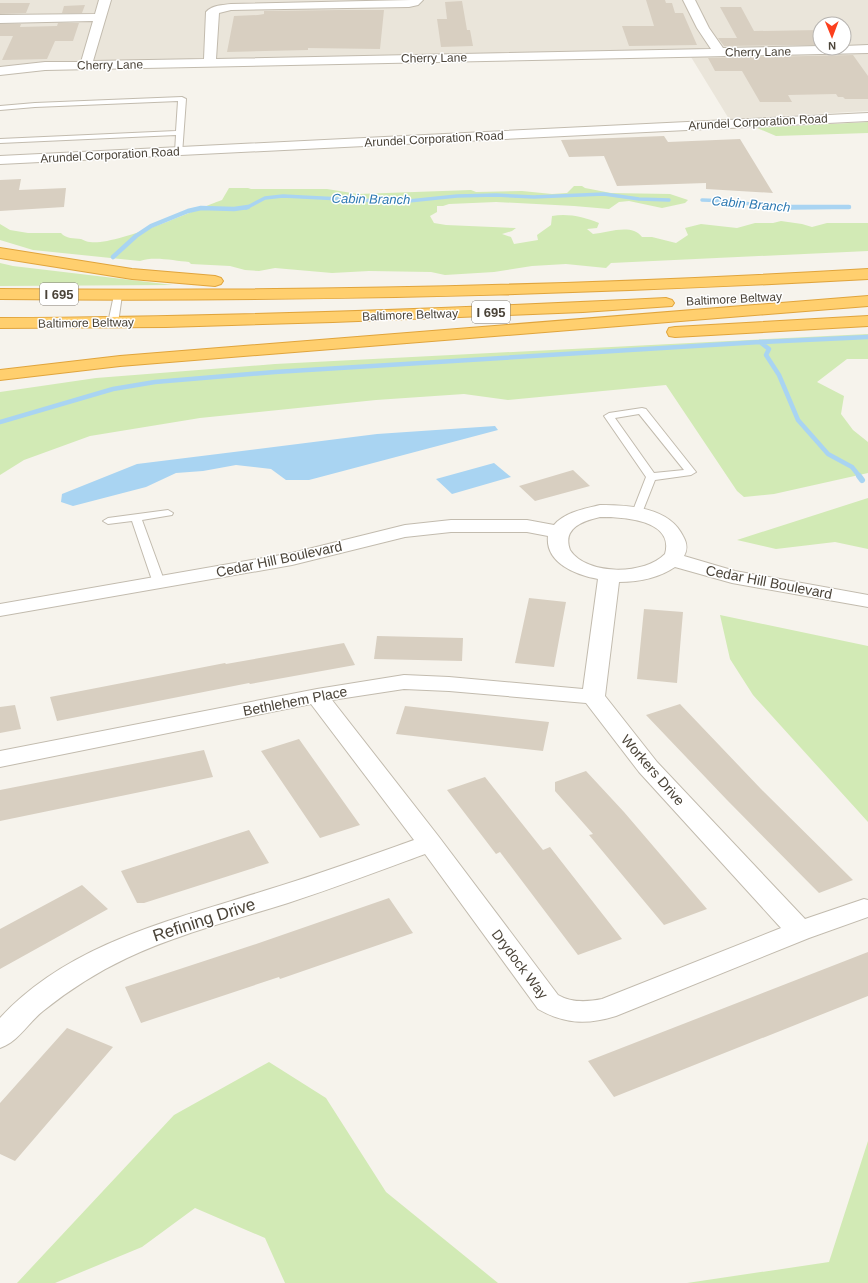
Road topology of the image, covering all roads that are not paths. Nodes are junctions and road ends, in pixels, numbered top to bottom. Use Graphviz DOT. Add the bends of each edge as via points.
graph roads {
  1 [pos="105,0"];
  2 [pos="417,0"];
  3 [pos="689,0"];
  4 [pos="100,17"];
  5 [pos="0,19"];
  6 [pos="868,49"];
  7 [pos="720,53"];
  8 [pos="210,63"];
  9 [pos="86,65"];
  10 [pos="0,71"];
  11 [pos="0,108"];
  12 [pos="868,117"];
  13 [pos="180,133"];
  14 [pos="0,140"];
  15 [pos="179,152"];
  16 [pos="0,160"];
  17 [pos="0,253"];
  18 [pos="868,274"];
  19 [pos="538,289"];
  20 [pos="868,290"];
  21 [pos="0,294"];
  22 [pos="118,295"];
  23 [pos="868,301"];
  24 [pos="868,321"];
  25 [pos="0,323"];
  26 [pos="113,323"];
  27 [pos="120,361"];
  28 [pos="0,375"];
  29 [pos="651,477"];
  30 [pos="168,513"];
  31 [pos="637,514"];
  32 [pos="136,517"];
  33 [pos="108,521"];
  34 [pos="559,532"];
  35 [pos="671,559"];
  36 [pos="609,575"];
  37 [pos="159,583"];
  38 [pos="868,602"];
  39 [pos="0,610"];
  40 [pos="317,696"];
  41 [pos="593,697"];
  42 [pos="0,759"];
  43 [pos="430,843"];
  44 [pos="864,908"];
  45 [pos="800,931"];
  46 [pos="0,1037"];
  1 -- 4 [label="street"];
  2 -- 8 [label="street" via="408,4 231,7 215,10 212,12"];
  3 -- 7 [label="street" via="703,28"];
  4 -- 5 [label="street"];
  4 -- 9 [label="street"];
  6 -- 7 [label="street, Cherry Lane"];
  7 -- 8 [label="street, Cherry Lane"];
  8 -- 9 [label="street, Cherry Lane"];
  9 -- 10 [label="street, Cherry Lane"];
  11 -- 13 [label="lane" via="182,99"];
  12 -- 15 [label="street, Arundel Corporation Road"];
  13 -- 14 [label="lane"];
  13 -- 15 [label="lane"];
  15 -- 16 [label="street, Arundel Corporation Road"];
  17 -- 19 [label="highway" via="132,274 238,283 337,287"];
  18 -- 19 [label="highway, Baltimore Beltway / I 695"];
  19 -- 22 [label="highway, Baltimore Beltway / I 695"];
  20 -- 26 [label="highway, Baltimore Beltway / I 695" via="423,315"];
  21 -- 22 [label="highway, Baltimore Beltway / I 695"];
  22 -- 26 [label="lane"];
  23 -- 27 [label="highway"];
  24 -- 27 [label="highway"];
  25 -- 26 [label="highway, Baltimore Beltway / I 695"];
  27 -- 28 [label="highway"];
  29 -- 29 [label="lane" via="618,428 609,416 642,411 691,472"];
  29 -- 31 [label="lane"];
  30 -- 32 [label="lane"];
  31 -- 34 [label="street" via="606,511 583,515 570,521"];
  31 -- 35 [label="street" via="666,526 674,536 677,546"];
  32 -- 33 [label="lane"];
  32 -- 37 [label="lane"];
  34 -- 36 [label="street" via="559,549 566,559 580,567"];
  34 -- 37 [label="street, Cedar Hill Boulevard" via="528,526 451,526 405,531 292,559"];
  35 -- 36 [label="street" via="666,565 652,571 635,575"];
  35 -- 38 [label="street, Cedar Hill Boulevard" via="732,577"];
  36 -- 41 [label="street"];
  37 -- 39 [label="street, Cedar Hill Boulevard"];
  40 -- 41 [label="street, Bethlehem Place" via="404,682"];
  40 -- 42 [label="street, Bethlehem Place"];
  40 -- 43 [label="street, Drydock Way"];
  41 -- 45 [label="street, Workers Drive" via="648,767"];
  43 -- 45 [label="street, Drydock Way" via="548,1002 562,1010 588,1012 606,1009"];
  43 -- 46 [label="street, Refining Drive" via="135,942 74,974 32,1004"];
  44 -- 45 [label="street, Drydock Way"];
}
